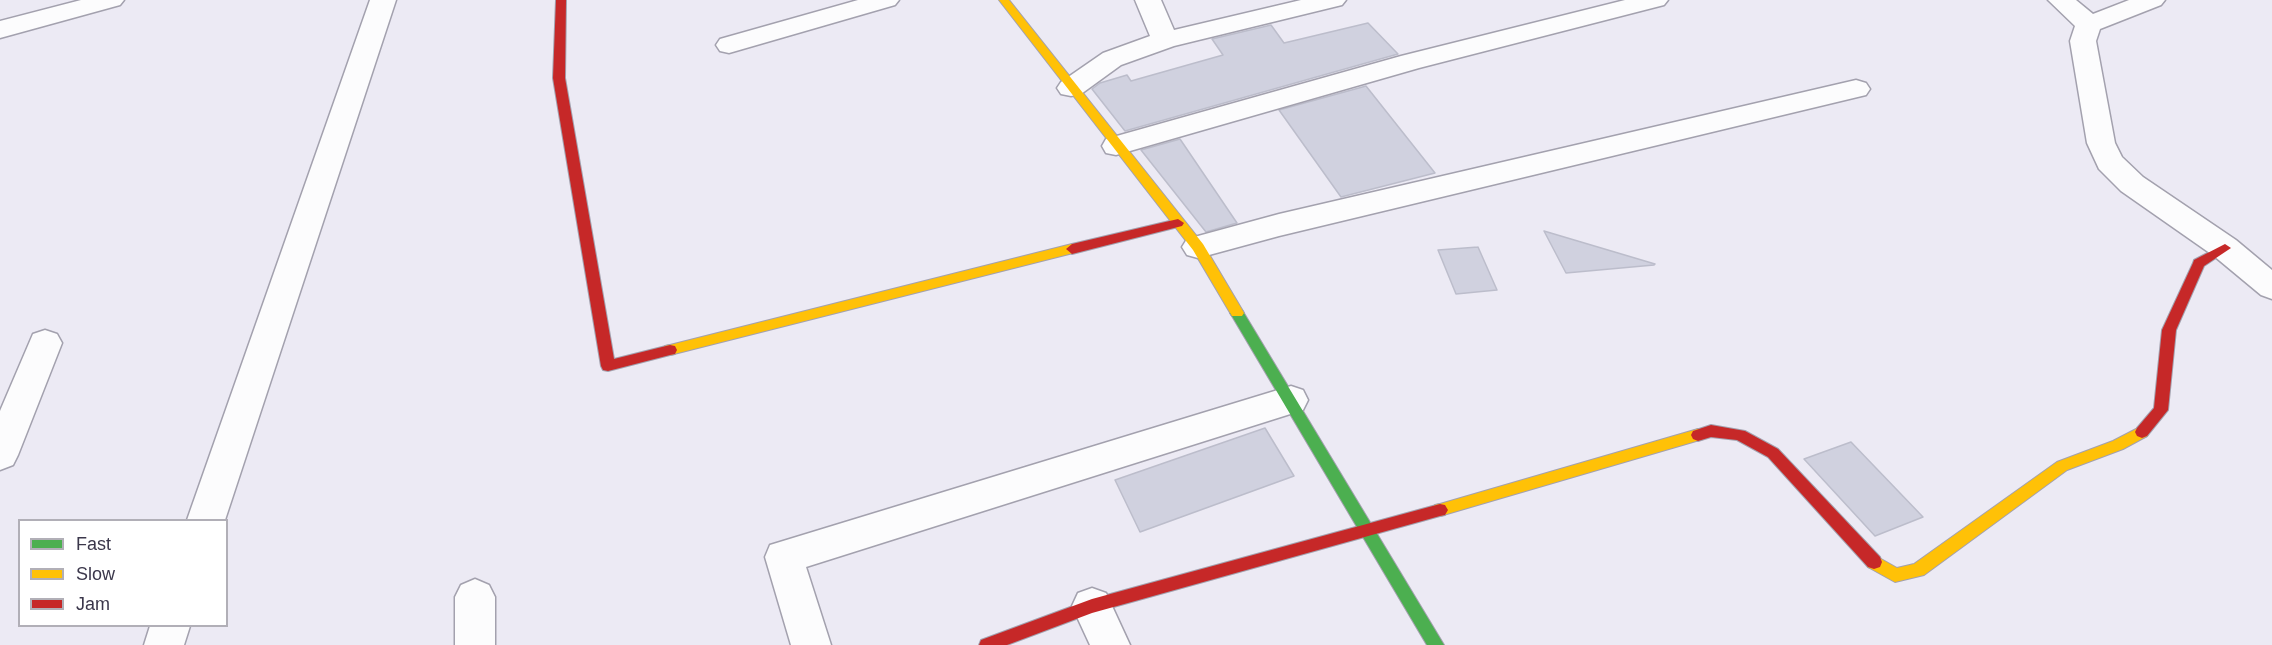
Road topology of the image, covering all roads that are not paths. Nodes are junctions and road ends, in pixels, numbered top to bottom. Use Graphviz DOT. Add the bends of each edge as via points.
graph roads {
  1 [pos="111,0"];
  2 [pos="383,0"];
  3 [pos="561,0"];
  4 [pos="886,0"];
  5 [pos="1004,0"];
  6 [pos="1149,0"];
  7 [pos="1333,0"];
  8 [pos="1655,0"];
  9 [pos="2061,0"];
  10 [pos="2152,0"];
  11 [pos="2090,24"];
  12 [pos="0,30"];
  13 [pos="1165,40"];
  14 [pos="729,45"];
  15 [pos="1071,88"];
  16 [pos="1856,89"];
  17 [pos="1116,146"];
  18 [pos="1178,223"];
  19 [pos="1198,247"];
  20 [pos="2225,248"];
  21 [pos="2272,287"];
  22 [pos="45,342"];
  23 [pos="1291,400"];
  24 [pos="0,455"];
  25 [pos="206,519"];
  26 [pos="1368,531"];
  27 [pos="475,597"];
  28 [pos="1092,606"];
  29 [pos="170,627"];
  30 [pos="164,645"];
  31 [pos="476,645"];
  32 [pos="811,645"];
  33 [pos="987,645"];
  34 [pos="1110,645"];
  35 [pos="1436,645"];
  1 -- 12 [label="street"];
  2 -- 25 [label="street"];
  3 -- 18 [label="street" via="559,78 608,366"];
  4 -- 14 [label="street"];
  5 -- 15 [label="street"];
  6 -- 13 [label="street"];
  7 -- 13 [label="street"];
  8 -- 17 [label="street" via="1410,62"];
  9 -- 11 [label="street"];
  10 -- 11 [label="street"];
  11 -- 20 [label="street" via="2083,41 2101,143 2109,162 2132,184"];
  13 -- 15 [label="street" via="1112,59"];
  15 -- 17 [label="street"];
  16 -- 19 [label="street"];
  17 -- 18 [label="street"];
  18 -- 19 [label="street"];
  19 -- 23 [label="street"];
  20 -- 21 [label="street"];
  20 -- 26 [label="street" via="2199,263 2169,330 2161,410 2146,430 2062,466 1918,570 1895,575 1868,558 1773,453 1740,435 1711,431"];
  22 -- 24 [label="street"];
  23 -- 26 [label="street"];
  23 -- 32 [label="street" via="784,557"];
  26 -- 28 [label="street"];
  26 -- 35 [label="street"];
  27 -- 31 [label="street"];
  28 -- 33 [label="street"];
  28 -- 34 [label="street"];
  29 -- 30 [label="street"];
}
